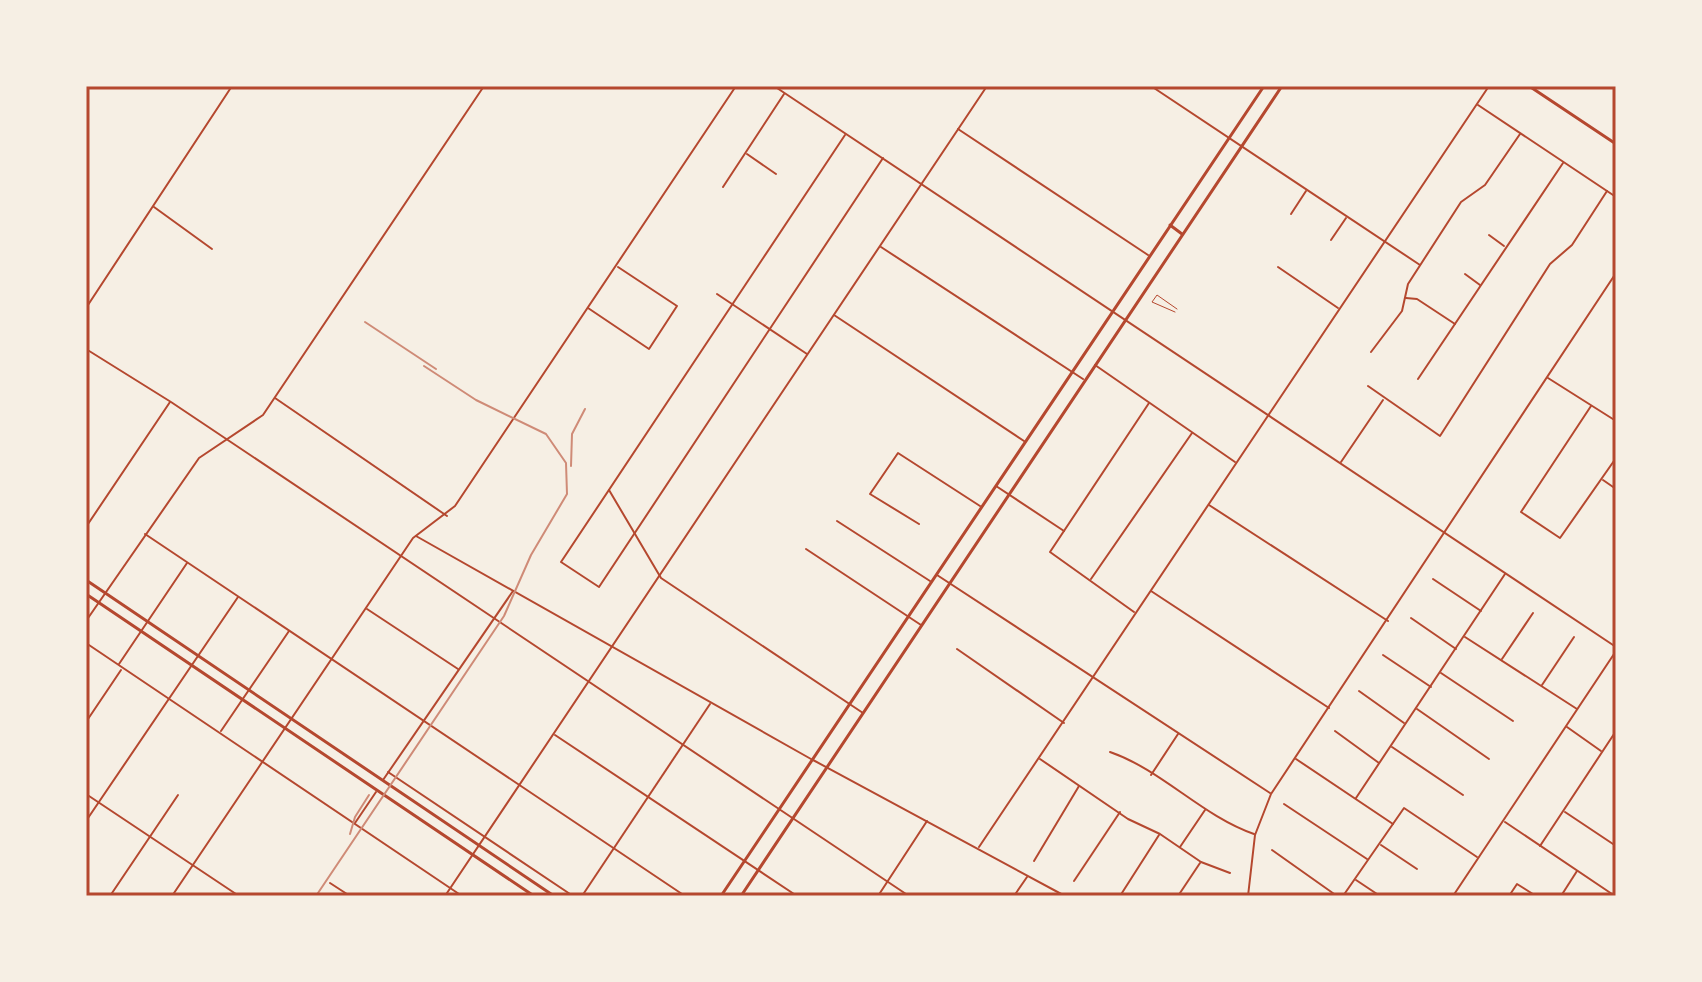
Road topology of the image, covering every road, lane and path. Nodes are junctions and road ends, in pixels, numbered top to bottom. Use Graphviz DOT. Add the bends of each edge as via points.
graph roads {
  1 [pos="232,86"];
  2 [pos="484,86"];
  3 [pos="736,86"];
  4 [pos="774,86"];
  5 [pos="987,86"];
  6 [pos="1151,86"];
  7 [pos="1264,86"];
  8 [pos="1282,86"];
  9 [pos="1489,86"];
  10 [pos="1529,86"];
  11 [pos="785,93"];
  12 [pos="1477,104"];
  13 [pos="958,129"];
  14 [pos="846,134"];
  15 [pos="1520,134"];
  16 [pos="1229,138"];
  17 [pos="1616,144"];
  18 [pos="1242,146"];
  19 [pos="746,153"];
  20 [pos="883,158"];
  21 [pos="1563,163"];
  22 [pos="776,174"];
  23 [pos="921,184"];
  24 [pos="723,187"];
  25 [pos="1307,191"];
  26 [pos="1607,191"];
  27 [pos="1616,197"];
  28 [pos="154,207"];
  29 [pos="1291,214"];
  30 [pos="1346,217"];
  31 [pos="1170,225"];
  32 [pos="1182,234"];
  33 [pos="1489,235"];
  34 [pos="1331,240"];
  35 [pos="1384,242"];
  36 [pos="880,246"];
  37 [pos="1506,246"];
  38 [pos="212,249"];
  39 [pos="1149,256"];
  40 [pos="1420,265"];
  41 [pos="617,266"];
  42 [pos="1278,267"];
  43 [pos="1616,273"];
  44 [pos="1465,274"];
  45 [pos="1480,285"];
  46 [pos="717,294"];
  47 [pos="1405,297"];
  48 [pos="733,304"];
  49 [pos="86,308"];
  50 [pos="588,308"];
  51 [pos="1339,309"];
  52 [pos="1176,310"];
  53 [pos="1112,311"];
  54 [pos="834,315"];
  55 [pos="1125,319"];
  56 [pos="1455,324"];
  57 [pos="771,329"];
  58 [pos="86,349"];
  59 [pos="1371,352"];
  60 [pos="808,354"];
  61 [pos="1094,365"];
  62 [pos="1072,372"];
  63 [pos="1547,377"];
  64 [pos="1418,379"];
  65 [pos="1084,380"];
  66 [pos="1368,386"];
  67 [pos="275,398"];
  68 [pos="1384,399"];
  69 [pos="171,402"];
  70 [pos="1149,403"];
  71 [pos="1591,406"];
  72 [pos="1269,414"];
  73 [pos="1616,421"];
  74 [pos="1192,433"];
  75 [pos="228,440"];
  76 [pos="1025,441"];
  77 [pos="1616,458"];
  78 [pos="1341,462"];
  79 [pos="1236,463"];
  80 [pos="1602,480"];
  81 [pos="995,486"];
  82 [pos="1616,489"];
  83 [pos="609,490"];
  84 [pos="1008,494"];
  85 [pos="1208,505"];
  86 [pos="981,507"];
  87 [pos="447,516"];
  88 [pos="837,521"];
  89 [pos="919,524"];
  90 [pos="86,527"];
  91 [pos="1064,531"];
  92 [pos="1444,532"];
  93 [pos="145,534"];
  94 [pos="635,534"];
  95 [pos="416,536"];
  96 [pos="806,549"];
  97 [pos="401,557"];
  98 [pos="187,563"];
  99 [pos="1505,574"];
  100 [pos="936,575"];
  101 [pos="661,578"];
  102 [pos="1433,579"];
  103 [pos="86,580"];
  104 [pos="1090,580"];
  105 [pos="931,581"];
  106 [pos="950,584"];
  107 [pos="514,590"];
  108 [pos="1150,591"];
  109 [pos="105,593"];
  110 [pos="86,594"];
  111 [pos="238,597"];
  112 [pos="98,602"];
  113 [pos="367,608"];
  114 [pos="1481,611"];
  115 [pos="1134,612"];
  116 [pos="1533,613"];
  117 [pos="908,616"];
  118 [pos="493,618"];
  119 [pos="1411,618"];
  120 [pos="86,621"];
  121 [pos="1388,621"];
  122 [pos="147,622"];
  123 [pos="922,626"];
  124 [pos="141,631"];
  125 [pos="289,631"];
  126 [pos="1464,636"];
  127 [pos="1574,637"];
  128 [pos="86,643"];
  129 [pos="613,646"];
  130 [pos="957,649"];
  131 [pos="1456,649"];
  132 [pos="1616,649"];
  133 [pos="1383,655"];
  134 [pos="197,657"];
  135 [pos="332,660"];
  136 [pos="1501,660"];
  137 [pos="191,666"];
  138 [pos="121,667"];
  139 [pos="459,670"];
  140 [pos="1440,672"];
  141 [pos="1093,677"];
  142 [pos="588,682"];
  143 [pos="1541,686"];
  144 [pos="1431,687"];
  145 [pos="1359,691"];
  146 [pos="249,692"];
  147 [pos="169,699"];
  148 [pos="243,700"];
  149 [pos="711,702"];
  150 [pos="850,704"];
  151 [pos="1329,708"];
  152 [pos="1416,708"];
  153 [pos="1577,709"];
  154 [pos="864,714"];
  155 [pos="292,720"];
  156 [pos="424,721"];
  157 [pos="1513,721"];
  158 [pos="86,722"];
  159 [pos="1064,723"];
  160 [pos="1406,724"];
  161 [pos="1566,727"];
  162 [pos="286,729"];
  163 [pos="1335,731"];
  164 [pos="1616,731"];
  165 [pos="220,732"];
  166 [pos="1178,733"];
  167 [pos="554,734"];
  168 [pos="683,745"];
  169 [pos="1391,746"];
  170 [pos="1110,752"];
  171 [pos="1603,752"];
  172 [pos="1039,758"];
  173 [pos="812,759"];
  174 [pos="1295,759"];
  175 [pos="1489,759"];
  176 [pos="264,762"];
  177 [pos="1380,763"];
  178 [pos="828,767"];
  179 [pos="388,772"];
  180 [pos="1151,775"];
  181 [pos="382,781"];
  182 [pos="520,785"];
  183 [pos="1080,785"];
  184 [pos="376,791"];
  185 [pos="86,794"];
  186 [pos="1271,794"];
  187 [pos="178,795"];
  188 [pos="1463,795"];
  189 [pos="648,797"];
  190 [pos="1356,798"];
  191 [pos="99,803"];
  192 [pos="1284,804"];
  193 [pos="779,809"];
  194 [pos="1206,809"];
  195 [pos="1120,811"];
  196 [pos="1564,812"];
  197 [pos="793,819"];
  198 [pos="86,821"];
  199 [pos="927,821"];
  200 [pos="1504,821"];
  201 [pos="354,824"];
  202 [pos="1393,824"];
  203 [pos="1160,834"];
  204 [pos="1255,835"];
  205 [pos="150,837"];
  206 [pos="485,837"];
  207 [pos="1380,844"];
  208 [pos="479,846"];
  209 [pos="1540,846"];
  210 [pos="1616,846"];
  211 [pos="1180,847"];
  212 [pos="978,848"];
  213 [pos="613,849"];
  214 [pos="1272,850"];
  215 [pos="473,855"];
  216 [pos="1478,858"];
  217 [pos="1369,860"];
  218 [pos="744,861"];
  219 [pos="1034,861"];
  220 [pos="1201,862"];
  221 [pos="193,865"];
  222 [pos="1417,869"];
  223 [pos="758,870"];
  224 [pos="1577,871"];
  225 [pos="1230,873"];
  226 [pos="1028,875"];
  227 [pos="1355,880"];
  228 [pos="887,881"];
  229 [pos="1074,881"];
  230 [pos="330,883"];
  231 [pos="450,888"];
  232 [pos="110,896"];
  233 [pos="172,896"];
  234 [pos="239,896"];
  235 [pos="350,896"];
  236 [pos="445,896"];
  237 [pos="462,896"];
  238 [pos="534,896"];
  239 [pos="554,896"];
  240 [pos="573,896"];
  241 [pos="582,896"];
  242 [pos="685,896"];
  243 [pos="721,896"];
  244 [pos="741,896"];
  245 [pos="797,896"];
  246 [pos="878,896"];
  247 [pos="909,896"];
  248 [pos="1014,896"];
  249 [pos="1065,896"];
  250 [pos="1120,896"];
  251 [pos="1178,896"];
  252 [pos="1248,896"];
  253 [pos="1337,896"];
  254 [pos="1343,896"];
  255 [pos="1380,896"];
  256 [pos="1453,896"];
  257 [pos="1509,896"];
  258 [pos="1536,896"];
  259 [pos="1561,896"];
  260 [pos="1615,896"];
  1 -- 28 [label="street"];
  2 -- 67 [label="street"];
  3 -- 41 [label="street"];
  4 -- 11 [label="street"];
  5 -- 13 [label="street"];
  6 -- 16 [label="street"];
  7 -- 16 [label="main road"];
  8 -- 18 [label="main road"];
  9 -- 12 [label="street"];
  10 -- 17 [label="main road"];
  11 -- 14 [label="street"];
  11 -- 19 [label="street"];
  12 -- 15 [label="street"];
  12 -- 35 [label="street"];
  13 -- 23 [label="street"];
  13 -- 39 [label="street"];
  14 -- 20 [label="street"];
  14 -- 48 [label="street"];
  15 -- 21 [label="street"];
  15 -- 40 [label="street" via="1485,185 1461,202"];
  16 -- 18 [label="street"];
  16 -- 31 [label="main road"];
  18 -- 25 [label="street"];
  18 -- 32 [label="main road"];
  19 -- 22 [label="street"];
  19 -- 24 [label="street"];
  20 -- 23 [label="street"];
  20 -- 57 [label="street"];
  21 -- 26 [label="street"];
  21 -- 37 [label="street"];
  23 -- 36 [label="street"];
  23 -- 53 [label="street"];
  25 -- 29 [label="street"];
  25 -- 30 [label="street"];
  26 -- 27 [label="street"];
  26 -- 68 [label="street" via="1572,245 1550,264 1440,436"];
  28 -- 38 [label="street"];
  28 -- 49 [label="street"];
  30 -- 34 [label="street"];
  30 -- 35 [label="street"];
  31 -- 32 [label="main road"];
  31 -- 39 [label="main road"];
  32 -- 55 [label="main road"];
  33 -- 37 [label="street"];
  35 -- 40 [label="street"];
  35 -- 51 [label="street"];
  36 -- 54 [label="street"];
  36 -- 62 [label="street"];
  37 -- 45 [label="street"];
  39 -- 53 [label="main road"];
  40 -- 47 [label="street"];
  41 -- 50 [label="street"];
  41 -- 50 [label="street" via="677,306 649,349"];
  42 -- 51 [label="street"];
  43 -- 63 [label="street"];
  44 -- 45 [label="street"];
  45 -- 56 [label="street"];
  46 -- 48 [label="street"];
  47 -- 56 [label="street"];
  47 -- 59 [label="street" via="1402,311"];
  48 -- 57 [label="street"];
  48 -- 83 [label="street"];
  50 -- 87 [label="street"];
  51 -- 72 [label="street"];
  52 -- 52 [label="lane" via="1157,295 1152,302"];
  53 -- 55 [label="street"];
  53 -- 62 [label="main road"];
  54 -- 60 [label="street"];
  54 -- 76 [label="street"];
  55 -- 61 [label="main road"];
  55 -- 72 [label="street"];
  56 -- 64 [label="street"];
  57 -- 60 [label="street"];
  57 -- 94 [label="street"];
  58 -- 69 [label="street"];
  60 -- 101 [label="street"];
  61 -- 65 [label="main road"];
  61 -- 70 [label="street"];
  62 -- 65 [label="street"];
  62 -- 76 [label="main road"];
  63 -- 71 [label="street"];
  63 -- 92 [label="street"];
  65 -- 84 [label="main road"];
  66 -- 68 [label="street"];
  67 -- 75 [label="street" via="256,421"];
  67 -- 87 [label="street"];
  68 -- 78 [label="street"];
  69 -- 75 [label="street"];
  69 -- 90 [label="street"];
  70 -- 74 [label="street"];
  70 -- 91 [label="street"];
  71 -- 73 [label="street"];
  71 -- 80 [label="street" via="1521,512 1560,538"];
  72 -- 78 [label="street"];
  72 -- 79 [label="street"];
  74 -- 79 [label="street"];
  74 -- 104 [label="street"];
  75 -- 93 [label="street" via="199,458"];
  75 -- 97 [label="street"];
  76 -- 81 [label="main road"];
  77 -- 80 [label="street"];
  78 -- 92 [label="street"];
  79 -- 85 [label="street"];
  80 -- 82 [label="street"];
  81 -- 84 [label="street"];
  81 -- 86 [label="main road"];
  83 -- 94 [label="street"];
  83 -- 94 [label="street" via="561,562 599,587"];
  84 -- 91 [label="street"];
  84 -- 106 [label="main road"];
  85 -- 108 [label="street"];
  85 -- 121 [label="street"];
  86 -- 89 [label="street" via="898,453 870,494"];
  86 -- 100 [label="main road"];
  87 -- 95 [label="street"];
  88 -- 105 [label="street"];
  91 -- 104 [label="street" via="1050,552"];
  92 -- 99 [label="street"];
  92 -- 121 [label="street"];
  93 -- 98 [label="street"];
  93 -- 109 [label="street"];
  94 -- 101 [label="street"];
  95 -- 97 [label="street"];
  95 -- 107 [label="street"];
  96 -- 117 [label="street"];
  97 -- 113 [label="street"];
  97 -- 118 [label="street"];
  98 -- 111 [label="street"];
  98 -- 122 [label="street"];
  99 -- 114 [label="street"];
  99 -- 132 [label="street"];
  100 -- 105 [label="main road"];
  100 -- 106 [label="street"];
  101 -- 129 [label="street"];
  101 -- 150 [label="street"];
  102 -- 114 [label="street"];
  103 -- 109 [label="main road"];
  104 -- 115 [label="street"];
  105 -- 117 [label="main road"];
  106 -- 123 [label="main road"];
  106 -- 141 [label="street"];
  107 -- 118 [label="street"];
  107 -- 129 [label="street"];
  108 -- 115 [label="street"];
  108 -- 151 [label="street"];
  109 -- 112 [label="street"];
  109 -- 122 [label="main road"];
  110 -- 112 [label="main road"];
  111 -- 125 [label="street"];
  111 -- 134 [label="street"];
  112 -- 120 [label="street"];
  112 -- 124 [label="main road"];
  113 -- 135 [label="street"];
  113 -- 139 [label="street"];
  114 -- 126 [label="street"];
  115 -- 141 [label="street"];
  116 -- 136 [label="street"];
  117 -- 123 [label="street"];
  117 -- 150 [label="main road"];
  118 -- 139 [label="street"];
  118 -- 142 [label="street"];
  119 -- 131 [label="street"];
  121 -- 151 [label="street"];
  122 -- 124 [label="street"];
  122 -- 134 [label="main road"];
  123 -- 154 [label="main road"];
  124 -- 137 [label="main road"];
  124 -- 138 [label="street"];
  125 -- 135 [label="street"];
  125 -- 146 [label="street"];
  126 -- 131 [label="street"];
  126 -- 136 [label="street"];
  127 -- 143 [label="street"];
  128 -- 138 [label="street"];
  129 -- 142 [label="street"];
  129 -- 149 [label="street"];
  130 -- 159 [label="street"];
  131 -- 140 [label="street"];
  132 -- 153 [label="street"];
  133 -- 144 [label="street"];
  134 -- 137 [label="street"];
  134 -- 146 [label="main road"];
  135 -- 155 [label="street"];
  135 -- 156 [label="street"];
  136 -- 143 [label="street"];
  137 -- 147 [label="street"];
  137 -- 148 [label="main road"];
  138 -- 147 [label="street"];
  138 -- 158 [label="street"];
  139 -- 156 [label="street"];
  140 -- 144 [label="street"];
  140 -- 157 [label="street"];
  141 -- 159 [label="street"];
  141 -- 166 [label="street"];
  142 -- 167 [label="street"];
  142 -- 168 [label="street"];
  143 -- 153 [label="street"];
  144 -- 152 [label="street"];
  145 -- 160 [label="street"];
  146 -- 148 [label="street"];
  146 -- 155 [label="main road"];
  147 -- 165 [label="street"];
  147 -- 191 [label="street"];
  148 -- 162 [label="main road"];
  148 -- 165 [label="street"];
  149 -- 168 [label="street"];
  149 -- 173 [label="street"];
  150 -- 154 [label="street"];
  150 -- 173 [label="main road"];
  151 -- 174 [label="street"];
  152 -- 160 [label="street"];
  152 -- 175 [label="street"];
  153 -- 161 [label="street"];
  154 -- 178 [label="main road"];
  155 -- 162 [label="street"];
  155 -- 181 [label="main road"];
  156 -- 179 [label="street"];
  156 -- 182 [label="street"];
  159 -- 172 [label="street"];
  160 -- 169 [label="street"];
  161 -- 171 [label="street"];
  161 -- 200 [label="street"];
  162 -- 176 [label="street"];
  162 -- 184 [label="main road"];
  163 -- 177 [label="street"];
  164 -- 171 [label="street"];
  165 -- 176 [label="street"];
  166 -- 180 [label="street"];
  166 -- 186 [label="street"];
  167 -- 182 [label="street"];
  167 -- 189 [label="street"];
  168 -- 189 [label="street"];
  168 -- 193 [label="street"];
  169 -- 177 [label="street"];
  169 -- 188 [label="street"];
  170 -- 180 [label="street"];
  171 -- 196 [label="street"];
  172 -- 183 [label="street"];
  172 -- 212 [label="street"];
  173 -- 178 [label="street"];
  173 -- 193 [label="main road"];
  174 -- 186 [label="street"];
  174 -- 190 [label="street"];
  176 -- 201 [label="street"];
  176 -- 221 [label="street"];
  177 -- 190 [label="street"];
  178 -- 197 [label="main road"];
  178 -- 199 [label="street"];
  179 -- 181 [label="street"];
  179 -- 206 [label="street"];
  180 -- 194 [label="street"];
  181 -- 208 [label="main road"];
  182 -- 206 [label="street"];
  182 -- 213 [label="street"];
  183 -- 195 [label="street"];
  183 -- 219 [label="street"];
  184 -- 201 [label="street"];
  184 -- 215 [label="main road"];
  185 -- 191 [label="street"];
  186 -- 204 [label="street"];
  187 -- 205 [label="street"];
  189 -- 213 [label="street"];
  189 -- 218 [label="street"];
  190 -- 202 [label="street"];
  191 -- 198 [label="street"];
  191 -- 205 [label="street"];
  192 -- 217 [label="street"];
  193 -- 197 [label="street"];
  193 -- 218 [label="main road"];
  194 -- 204 [label="street"];
  194 -- 211 [label="street"];
  195 -- 203 [label="street"];
  195 -- 229 [label="street"];
  196 -- 209 [label="street"];
  196 -- 210 [label="street"];
  197 -- 223 [label="main road"];
  197 -- 228 [label="street"];
  199 -- 212 [label="street"];
  199 -- 228 [label="street"];
  200 -- 209 [label="street"];
  200 -- 216 [label="street"];
  201 -- 231 [label="street"];
  202 -- 207 [label="street"];
  202 -- 216 [label="street" via="1404,808"];
  203 -- 211 [label="street"];
  203 -- 250 [label="street"];
  204 -- 252 [label="street"];
  205 -- 221 [label="street"];
  205 -- 232 [label="street"];
  206 -- 208 [label="street"];
  206 -- 240 [label="street"];
  207 -- 217 [label="street"];
  207 -- 222 [label="street"];
  208 -- 215 [label="street"];
  208 -- 239 [label="main road"];
  209 -- 224 [label="street"];
  211 -- 220 [label="street"];
  212 -- 226 [label="street"];
  213 -- 241 [label="street"];
  213 -- 242 [label="street"];
  214 -- 253 [label="street"];
  215 -- 231 [label="street"];
  215 -- 238 [label="main road"];
  216 -- 256 [label="street"];
  217 -- 227 [label="street"];
  218 -- 223 [label="street"];
  218 -- 243 [label="main road"];
  220 -- 225 [label="street"];
  220 -- 251 [label="street"];
  221 -- 233 [label="street"];
  221 -- 234 [label="street"];
  223 -- 244 [label="main road"];
  223 -- 245 [label="street"];
  224 -- 259 [label="street"];
  224 -- 260 [label="street"];
  226 -- 248 [label="street"];
  226 -- 249 [label="street"];
  227 -- 254 [label="street"];
  227 -- 255 [label="street"];
  228 -- 246 [label="street"];
  228 -- 247 [label="street"];
  230 -- 235 [label="street"];
  231 -- 236 [label="street"];
  231 -- 237 [label="street"];
  257 -- 258 [label="street" via="1517,884"];
}
